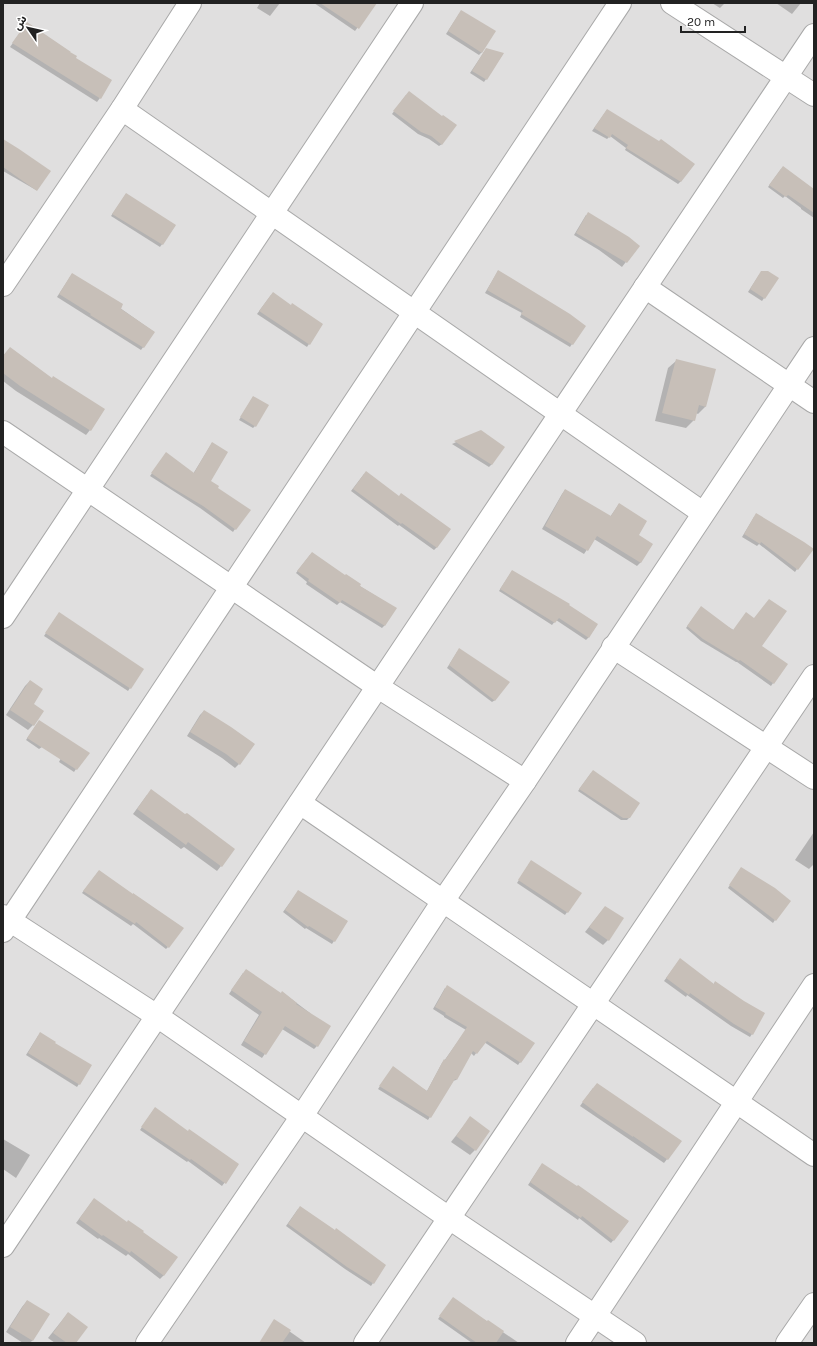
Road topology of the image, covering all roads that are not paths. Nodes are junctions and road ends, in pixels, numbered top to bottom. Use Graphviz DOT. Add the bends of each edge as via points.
graph roads {
  1 [pos="190,3"];
  2 [pos="412,3"];
  3 [pos="620,3"];
  4 [pos="672,3"];
  5 [pos="814,35"];
  6 [pos="787,76"];
  7 [pos="814,95"];
  8 [pos="122,109"];
  9 [pos="272,214"];
  10 [pos="3,284"];
  11 [pos="645,287"];
  12 [pos="414,312"];
  13 [pos="814,348"];
  14 [pos="789,385"];
  15 [pos="814,402"];
  16 [pos="560,414"];
  17 [pos="3,432"];
  18 [pos="88,489"];
  19 [pos="703,513"];
  20 [pos="231,588"];
  21 [pos="3,617"];
  22 [pos="613,647"];
  23 [pos="814,676"];
  24 [pos="378,687"];
  25 [pos="766,747"];
  26 [pos="814,778"];
  27 [pos="525,781"];
  28 [pos="300,803"];
  29 [pos="443,901"];
  30 [pos="5,923"];
  31 [pos="814,985"];
  32 [pos="593,1004"];
  33 [pos="157,1016"];
  34 [pos="736,1101"];
  35 [pos="302,1116"];
  36 [pos="814,1155"];
  37 [pos="449,1218"];
  38 [pos="3,1246"];
  39 [pos="814,1304"];
  40 [pos="595,1316"];
  41 [pos="147,1343"];
  42 [pos="365,1343"];
  43 [pos="577,1343"];
  44 [pos="635,1343"];
  45 [pos="787,1343"];
  1 -- 8 [label="street"];
  2 -- 9 [label="street"];
  3 -- 12 [label="street"];
  4 -- 6 [label="street"];
  5 -- 6 [label="street"];
  6 -- 7 [label="street"];
  6 -- 11 [label="street"];
  8 -- 9 [label="street"];
  8 -- 10 [label="street"];
  9 -- 12 [label="street"];
  9 -- 18 [label="street"];
  11 -- 14 [label="street"];
  11 -- 16 [label="street"];
  12 -- 16 [label="street"];
  12 -- 20 [label="street"];
  13 -- 14 [label="street"];
  14 -- 15 [label="street"];
  14 -- 19 [label="street"];
  16 -- 19 [label="street"];
  16 -- 24 [label="street"];
  17 -- 18 [label="street"];
  18 -- 20 [label="street"];
  18 -- 21 [label="street"];
  19 -- 22 [label="street"];
  20 -- 24 [label="street"];
  20 -- 30 [label="street"];
  22 -- 25 [label="street"];
  22 -- 27 [label="street"];
  23 -- 25 [label="street"];
  24 -- 27 [label="street"];
  24 -- 28 [label="street"];
  25 -- 26 [label="street"];
  25 -- 32 [label="street"];
  27 -- 29 [label="street"];
  28 -- 29 [label="street"];
  28 -- 33 [label="street"];
  29 -- 32 [label="street"];
  29 -- 35 [label="street"];
  30 -- 33 [label="street"];
  31 -- 34 [label="street"];
  32 -- 34 [label="street"];
  32 -- 37 [label="street"];
  33 -- 35 [label="street"];
  33 -- 38 [label="street"];
  34 -- 36 [label="street"];
  34 -- 40 [label="street"];
  35 -- 37 [label="street"];
  35 -- 41 [label="street"];
  37 -- 40 [label="street"];
  37 -- 42 [label="street"];
  39 -- 45 [label="street"];
  40 -- 43 [label="street"];
  40 -- 44 [label="street"];
}
